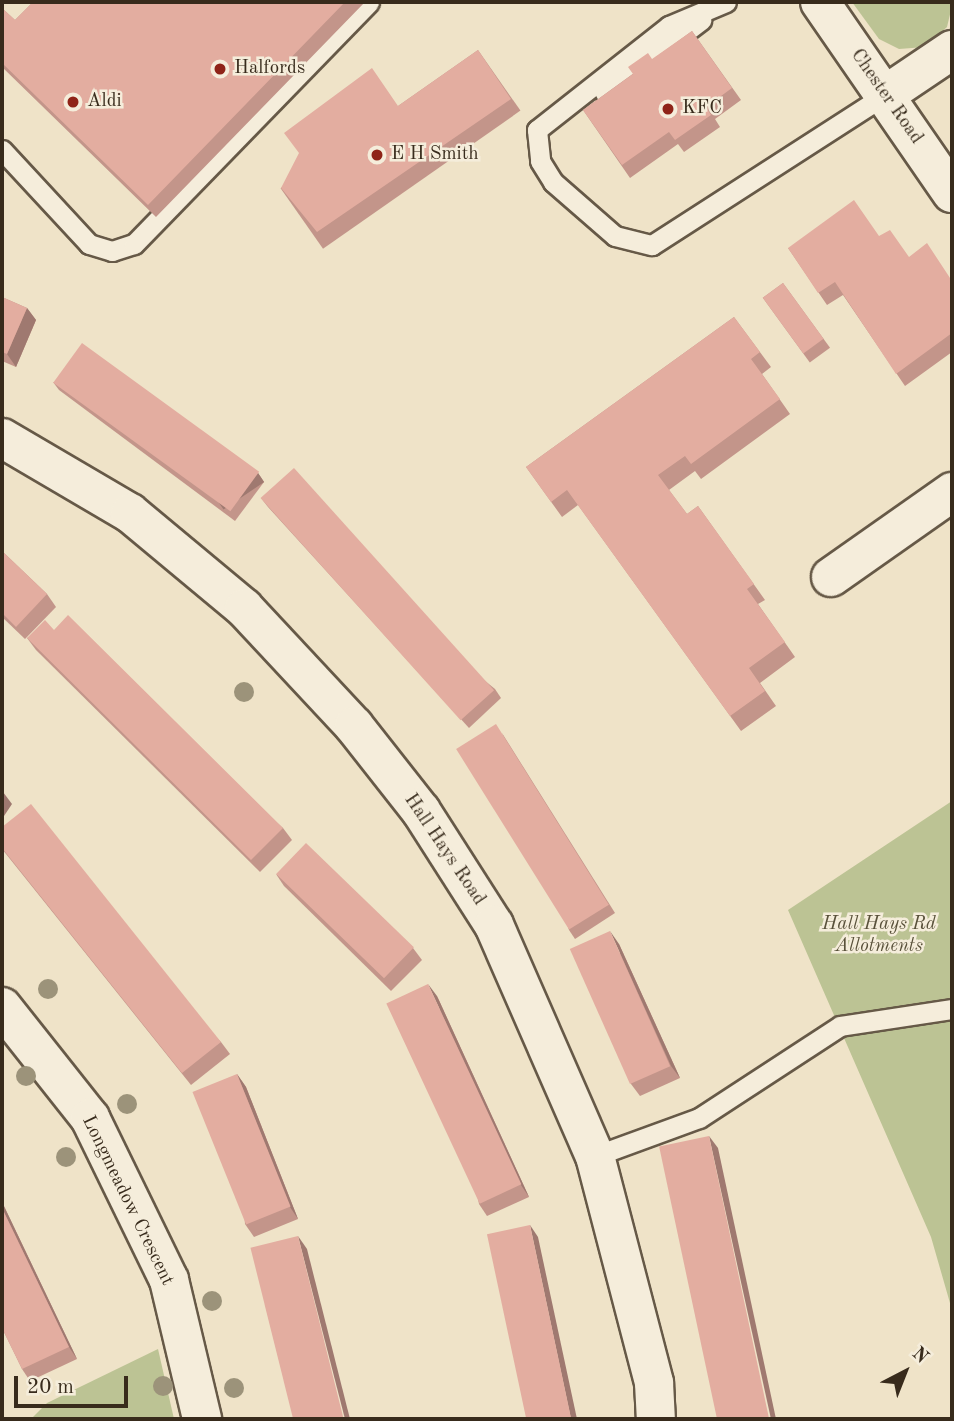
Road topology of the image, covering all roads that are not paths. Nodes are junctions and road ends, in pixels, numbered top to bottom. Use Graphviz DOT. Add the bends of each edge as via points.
graph roads {
  1 [pos="369,2"];
  2 [pos="820,2"];
  3 [pos="723,4"];
  4 [pos="952,50"];
  5 [pos="885,95"];
  6 [pos="2,150"];
  7 [pos="952,193"];
  8 [pos="2,438"];
  9 [pos="952,492"];
  10 [pos="831,577"];
  11 [pos="2,1007"];
  12 [pos="952,1009"];
  13 [pos="595,1156"];
  14 [pos="202,1419"];
  15 [pos="656,1419"];
  1 -- 6 [label="lane" via="134,244 111,251 89,244"];
  2 -- 5 [label="street, Chester Road"];
  3 -- 5 [label="lane" via="669,26 537,130 540,161 579,210 615,236 652,245"];
  4 -- 5 [label="street"];
  5 -- 7 [label="street, Chester Road"];
  8 -- 13 [label="street, Hall Hays Road" via="140,522 244,608 354,726 421,811 494,925"];
  9 -- 10 [label="street"];
  11 -- 14 [label="street, Longmeadow Crescent" via="90,1118 169,1280"];
  12 -- 13 [label="lane" via="840,1026 699,1118"];
  13 -- 15 [label="street, Hall Hays Road" via="654,1383"];
}
